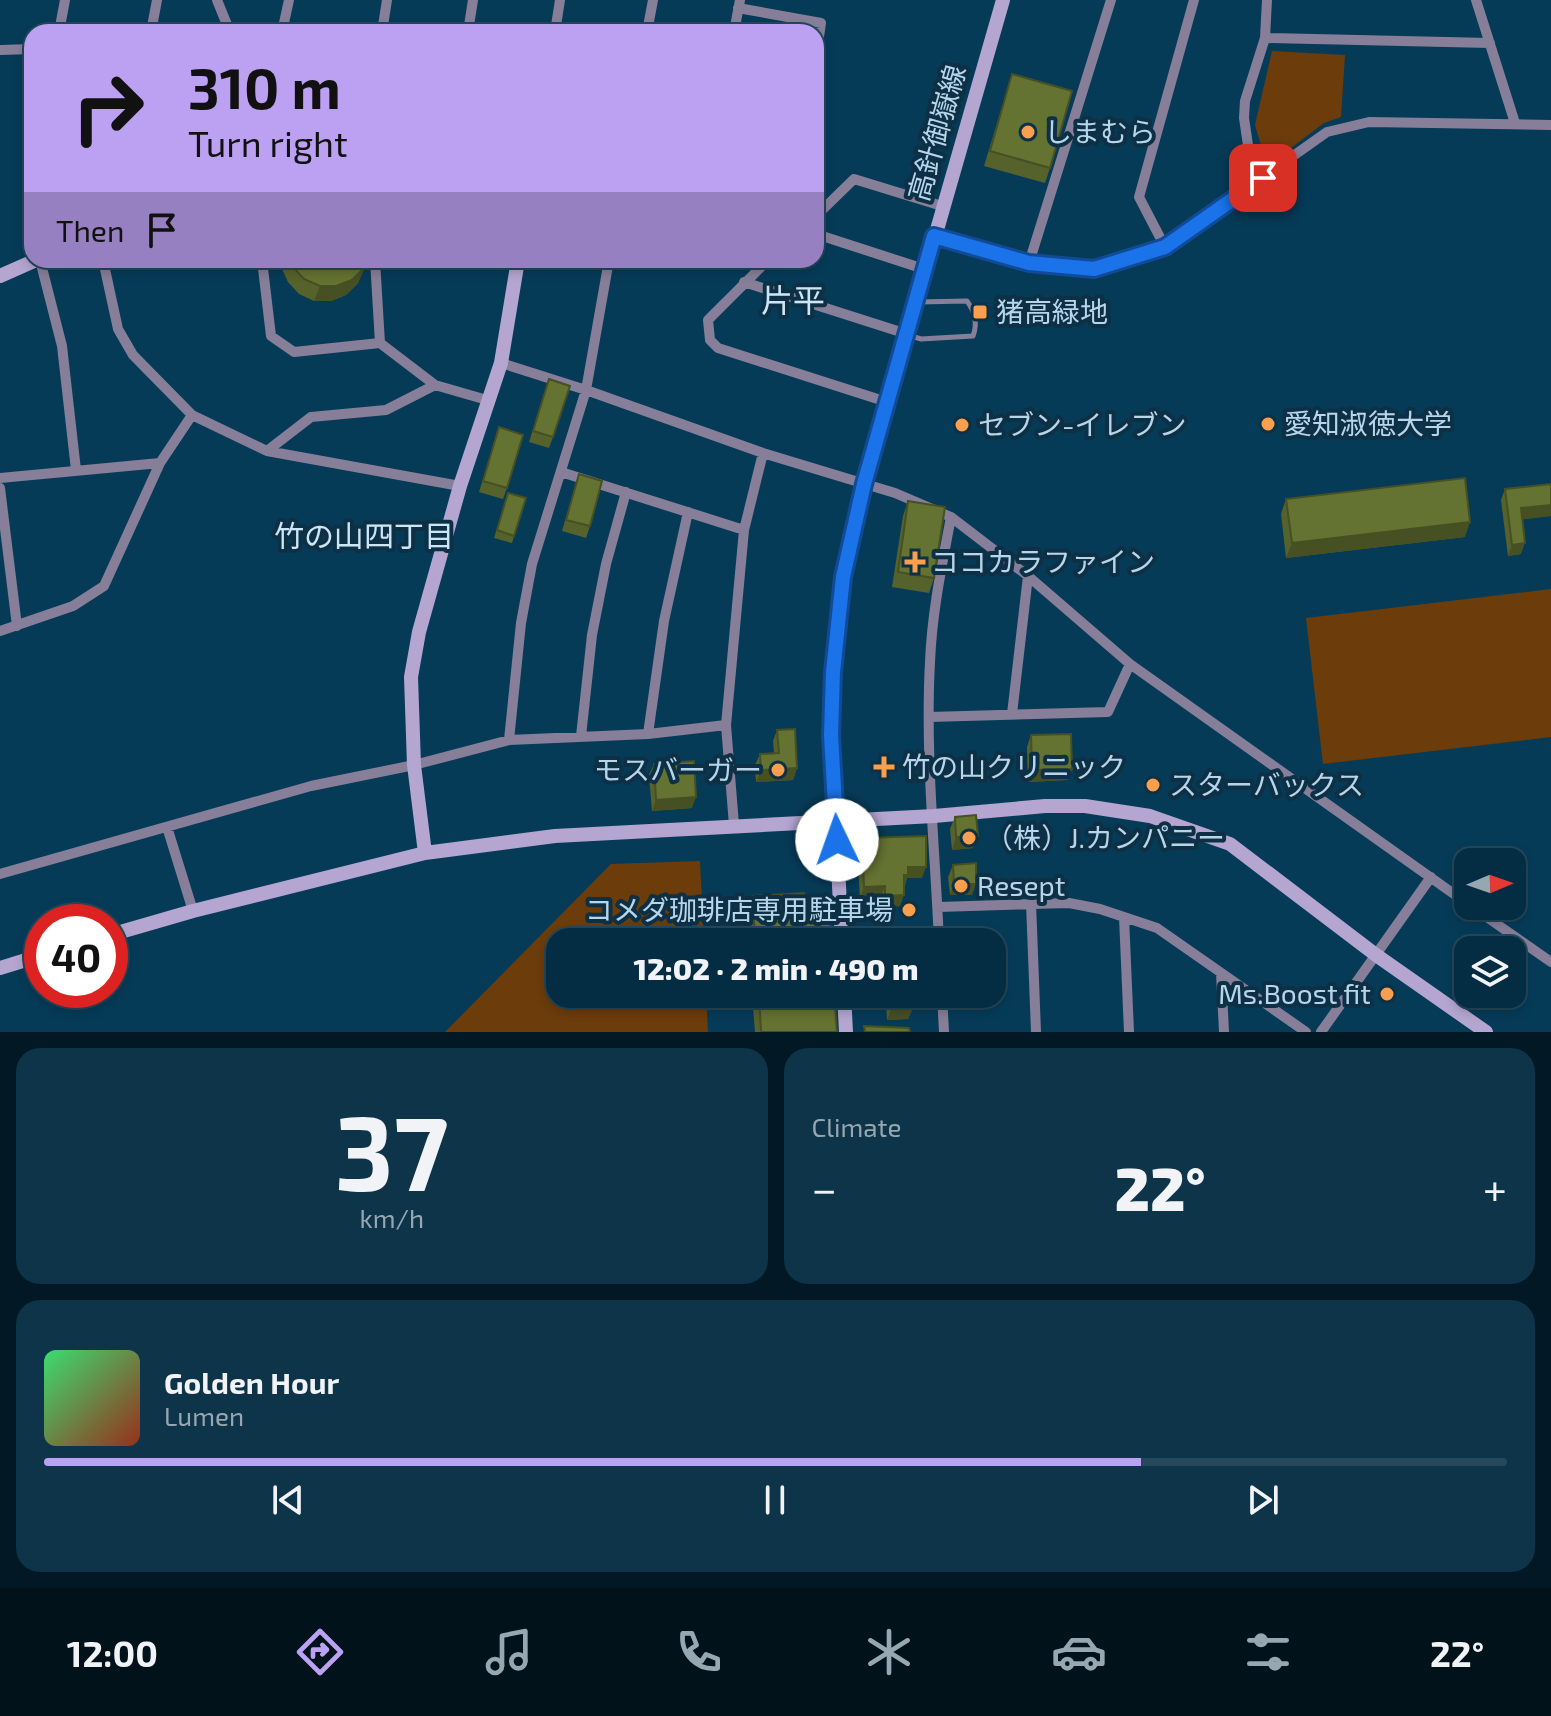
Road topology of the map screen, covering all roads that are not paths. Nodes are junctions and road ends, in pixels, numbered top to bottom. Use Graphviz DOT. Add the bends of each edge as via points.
graph roads {
  1 [pos="65,0"];
  2 [pos="157,0"];
  3 [pos="217,0"];
  4 [pos="289,0"];
  5 [pos="387,0"];
  6 [pos="473,0"];
  7 [pos="560,0"];
  8 [pos="653,0"];
  9 [pos="1003,0"];
  10 [pos="1111,0"];
  11 [pos="1194,0"];
  12 [pos="1267,0"];
  13 [pos="1476,0"];
  14 [pos="739,4"];
  15 [pos="60,24"];
  16 [pos="152,24"];
  17 [pos="227,24"];
  18 [pos="284,24"];
  19 [pos="383,24"];
  20 [pos="469,24"];
  21 [pos="556,24"];
  22 [pos="648,24"];
  23 [pos="735,24"];
  24 [pos="821,24"];
  25 [pos="1265,38"];
  26 [pos="1490,43"];
  27 [pos="24,49"];
  28 [pos="0,50"];
  29 [pos="1515,123"];
  30 [pos="1551,125"];
  31 [pos="1263,178"];
  32 [pos="942,206"];
  33 [pos="824,208"];
  34 [pos="934,236"];
  35 [pos="824,237"];
  36 [pos="1165,247"];
  37 [pos="1029,263"];
  38 [pos="24,266"];
  39 [pos="40,268"];
  40 [pos="105,268"];
  41 [pos="263,268"];
  42 [pos="375,268"];
  43 [pos="517,268"];
  44 [pos="608,268"];
  45 [pos="759,268"];
  46 [pos="924,269"];
  47 [pos="0,276"];
  48 [pos="744,282"];
  49 [pos="915,302"];
  50 [pos="907,334"];
  51 [pos="380,343"];
  52 [pos="501,363"];
  53 [pos="435,385"];
  54 [pos="586,390"];
  55 [pos="487,400"];
  56 [pos="887,402"];
  57 [pos="192,415"];
  58 [pos="267,451"];
  59 [pos="763,453"];
  60 [pos="160,463"];
  61 [pos="76,470"];
  62 [pos="561,472"];
  63 [pos="0,478"];
  64 [pos="864,484"];
  65 [pos="460,486"];
  66 [pos="0,488"];
  67 [pos="626,492"];
  68 [pos="688,512"];
  69 [pos="951,517"];
  70 [pos="744,530"];
  71 [pos="1028,576"];
  72 [pos="17,626"];
  73 [pos="0,631"];
  74 [pos="1130,664"];
  75 [pos="1012,714"];
  76 [pos="929,717"];
  77 [pos="726,725"];
  78 [pos="648,734"];
  79 [pos="581,736"];
  80 [pos="509,740"];
  81 [pos="414,765"];
  82 [pos="934,816"];
  83 [pos="837,819"];
  84 [pos="734,825"];
  85 [pos="167,827"];
  86 [pos="425,853"];
  87 [pos="0,874"];
  88 [pos="1431,877"];
  89 [pos="1454,894"];
  90 [pos="1031,903"];
  91 [pos="938,907"];
  92 [pos="193,911"];
  93 [pos="1124,917"];
  94 [pos="1491,920"];
  95 [pos="841,928"];
  96 [pos="939,928"];
  97 [pos="128,930"];
  98 [pos="1376,955"];
  99 [pos="24,961"];
  100 [pos="1551,962"];
  101 [pos="0,968"];
  102 [pos="1221,973"];
  103 [pos="845,1008"];
  104 [pos="943,1008"];
  105 [pos="846,1032"];
  106 [pos="944,1032"];
  107 [pos="1036,1032"];
  108 [pos="1129,1032"];
  109 [pos="1224,1032"];
  110 [pos="1306,1032"];
  111 [pos="1321,1032"];
  112 [pos="1486,1032"];
  1 -- 15 [label="street"];
  2 -- 16 [label="street"];
  3 -- 17 [label="street"];
  4 -- 18 [label="street"];
  5 -- 19 [label="street"];
  6 -- 20 [label="street"];
  7 -- 21 [label="street"];
  8 -- 22 [label="street"];
  9 -- 32 [label="street, 高針御嶽線"];
  10 -- 37 [label="street"];
  11 -- 36 [label="street" via="1139,197"];
  12 -- 25 [label="street"];
  13 -- 26 [label="street"];
  14 -- 23 [label="street"];
  14 -- 24 [label="street"];
  25 -- 26 [label="street"];
  25 -- 31 [label="street" via="1244,118 1249,152"];
  26 -- 29 [label="street"];
  27 -- 28 [label="street"];
  29 -- 30 [label="street"];
  29 -- 31 [label="street" via="1369,122 1327,132"];
  31 -- 36 [label="street"];
  32 -- 33 [label="street" via="854,179"];
  32 -- 34 [label="street, 高針御嶽線"];
  34 -- 37 [label="street"];
  34 -- 46 [label="street, 高針御嶽線"];
  35 -- 46 [label="street"];
  36 -- 37 [label="street" via="1094,269"];
  38 -- 47 [label="street"];
  39 -- 61 [label="street" via="62,346"];
  40 -- 57 [label="street" via="125,342"];
  41 -- 51 [label="street" via="271,336 294,352"];
  42 -- 51 [label="street"];
  43 -- 52 [label="street"];
  44 -- 54 [label="street"];
  45 -- 48 [label="street"];
  46 -- 49 [label="street, 高針御嶽線"];
  48 -- 50 [label="street"];
  48 -- 56 [label="street" via="708,320 710,340 718,348"];
  49 -- 50 [label="street, 高針御嶽線"];
  49 -- 50 [label="lane" via="967,301 975,312 976,330 973,336 921,339"];
  50 -- 56 [label="street, 高針御嶽線"];
  51 -- 53 [label="street"];
  52 -- 54 [label="street"];
  52 -- 55 [label="street"];
  53 -- 55 [label="street"];
  53 -- 58 [label="street" via="386,410 311,417"];
  54 -- 59 [label="street"];
  54 -- 62 [label="street"];
  55 -- 65 [label="street"];
  56 -- 64 [label="street, 高針御嶽線"];
  57 -- 58 [label="street"];
  57 -- 60 [label="street"];
  58 -- 65 [label="street"];
  59 -- 64 [label="street"];
  59 -- 70 [label="street"];
  60 -- 61 [label="street"];
  60 -- 72 [label="street" via="104,586 73,606"];
  61 -- 63 [label="street"];
  62 -- 67 [label="street"];
  62 -- 80 [label="street" via="532,564"];
  64 -- 69 [label="street"];
  64 -- 83 [label="street, 高針御嶽線" via="843,577 833,672"];
  65 -- 81 [label="street" via="411,677"];
  66 -- 72 [label="street"];
  67 -- 68 [label="street"];
  67 -- 79 [label="street" via="592,635"];
  68 -- 70 [label="street"];
  68 -- 78 [label="street" via="664,621"];
  69 -- 71 [label="street"];
  69 -- 76 [label="street" via="934,609"];
  70 -- 77 [label="street"];
  71 -- 74 [label="street"];
  71 -- 75 [label="street"];
  72 -- 73 [label="street"];
  74 -- 75 [label="street" via="1108,712"];
  74 -- 88 [label="street"];
  75 -- 76 [label="street"];
  76 -- 82 [label="street"];
  77 -- 78 [label="street"];
  77 -- 84 [label="street"];
  78 -- 79 [label="street"];
  79 -- 80 [label="street"];
  80 -- 81 [label="street"];
  81 -- 85 [label="street" via="311,786"];
  81 -- 86 [label="street"];
  82 -- 83 [label="street"];
  82 -- 91 [label="street"];
  82 -- 98 [label="street" via="1085,806 1188,827 1230,844"];
  83 -- 84 [label="street"];
  83 -- 95 [label="street, 高針御嶽線"];
  84 -- 86 [label="street" via="555,836"];
  85 -- 87 [label="street"];
  85 -- 92 [label="street"];
  86 -- 92 [label="street"];
  88 -- 89 [label="street"];
  88 -- 98 [label="street"];
  90 -- 91 [label="street"];
  90 -- 93 [label="street" via="1069,903"];
  90 -- 107 [label="street"];
  91 -- 96 [label="street"];
  92 -- 97 [label="street"];
  93 -- 102 [label="street" via="1157,928"];
  93 -- 108 [label="street"];
  94 -- 100 [label="street"];
  98 -- 111 [label="street"];
  98 -- 112 [label="street"];
  99 -- 101 [label="street"];
  102 -- 109 [label="street"];
  102 -- 110 [label="street"];
  103 -- 105 [label="street"];
  104 -- 106 [label="street"];
}
